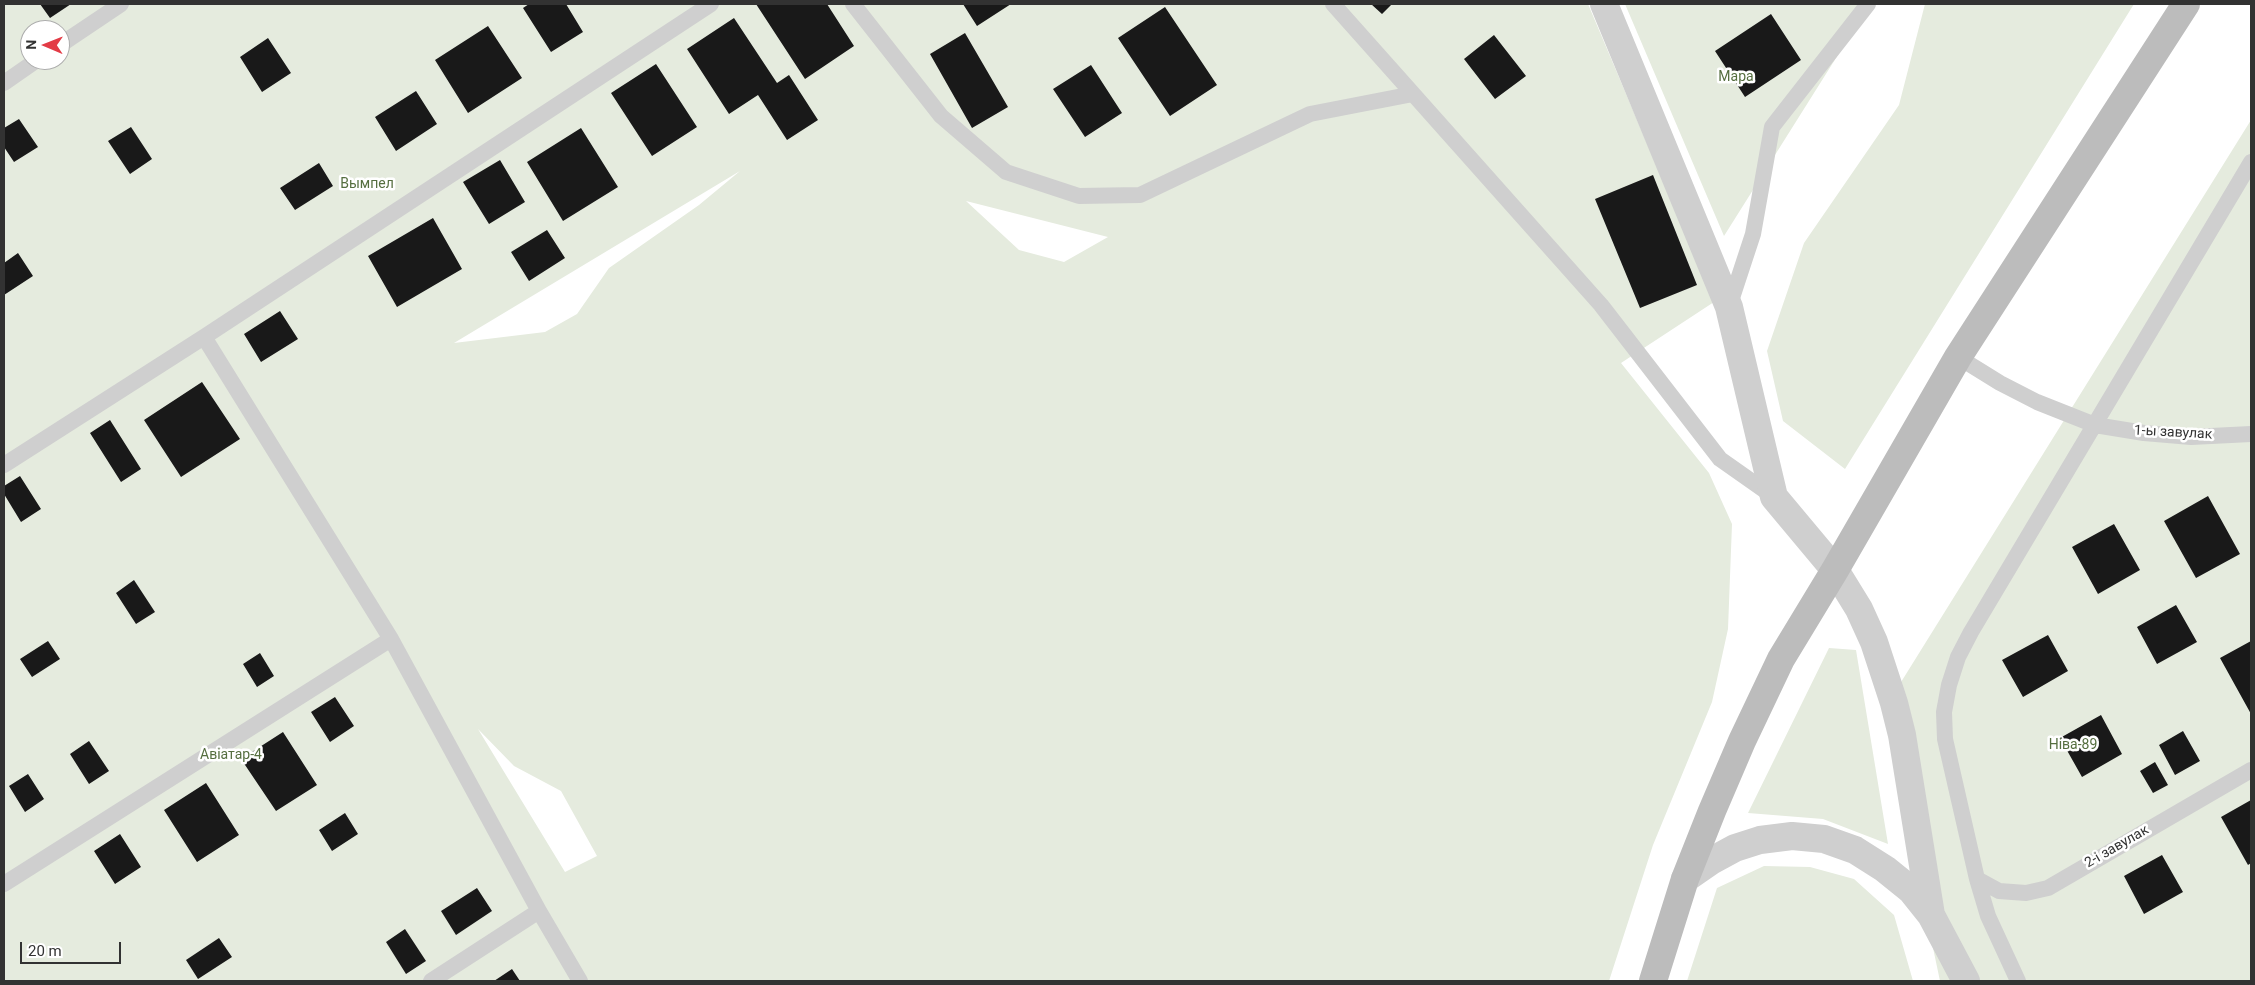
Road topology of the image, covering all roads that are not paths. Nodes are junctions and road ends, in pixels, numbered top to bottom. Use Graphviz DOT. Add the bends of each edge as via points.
graph roads {
  1 [pos="121,4"];
  2 [pos="711,4"];
  3 [pos="853,4"];
  4 [pos="1333,4"];
  5 [pos="1604,4"];
  6 [pos="1868,4"];
  7 [pos="2186,4"];
  8 [pos="70,38"];
  9 [pos="23,70"];
  10 [pos="4,83"];
  11 [pos="1413,94"];
  12 [pos="2251,162"];
  13 [pos="1729,307"];
  14 [pos="204,337"];
  15 [pos="1958,357"];
  16 [pos="2094,426"];
  17 [pos="2251,434"];
  18 [pos="4,465"];
  19 [pos="1774,497"];
  20 [pos="1835,570"];
  21 [pos="392,639"];
  22 [pos="2251,770"];
  23 [pos="1686,879"];
  24 [pos="1977,879"];
  25 [pos="4,884"];
  26 [pos="539,911"];
  27 [pos="1931,915"];
  28 [pos="431,981"];
  29 [pos="580,981"];
  30 [pos="1652,981"];
  31 [pos="1966,981"];
  32 [pos="2018,981"];
  1 -- 8 [label="lane"];
  2 -- 14 [label="lane"];
  3 -- 11 [label="lane" via="942,116 1006,172 1079,196 1140,195 1310,114"];
  4 -- 11 [label="lane"];
  5 -- 13 [label="street"];
  6 -- 13 [label="lane" via="1772,127 1753,234"];
  7 -- 15 [label="street"];
  9 -- 10 [label="lane"];
  11 -- 19 [label="lane" via="1601,305 1720,459"];
  12 -- 16 [label="lane"];
  13 -- 19 [label="street"];
  14 -- 18 [label="lane"];
  14 -- 21 [label="lane"];
  15 -- 16 [label="lane, 1-ы завулак" via="2037,402"];
  15 -- 20 [label="street"];
  16 -- 17 [label="lane, 1-ы завулак" via="2191,437"];
  16 -- 24 [label="lane" via="1971,632 1949,685 1944,712 1945,739"];
  19 -- 20 [label="street"];
  20 -- 23 [label="street" via="1781,659 1742,741"];
  20 -- 27 [label="street" via="1874,642 1894,703"];
  21 -- 25 [label="lane"];
  21 -- 26 [label="lane"];
  22 -- 24 [label="lane, 2-і завулак" via="2048,888 2026,893 2000,891"];
  23 -- 27 [label="street" via="1735,848 1760,840 1792,836 1824,839 1855,850 1885,869 1911,890"];
  23 -- 30 [label="street"];
  24 -- 32 [label="lane" via="1988,916"];
  26 -- 28 [label="lane"];
  26 -- 29 [label="lane"];
  27 -- 31 [label="street"];
}
